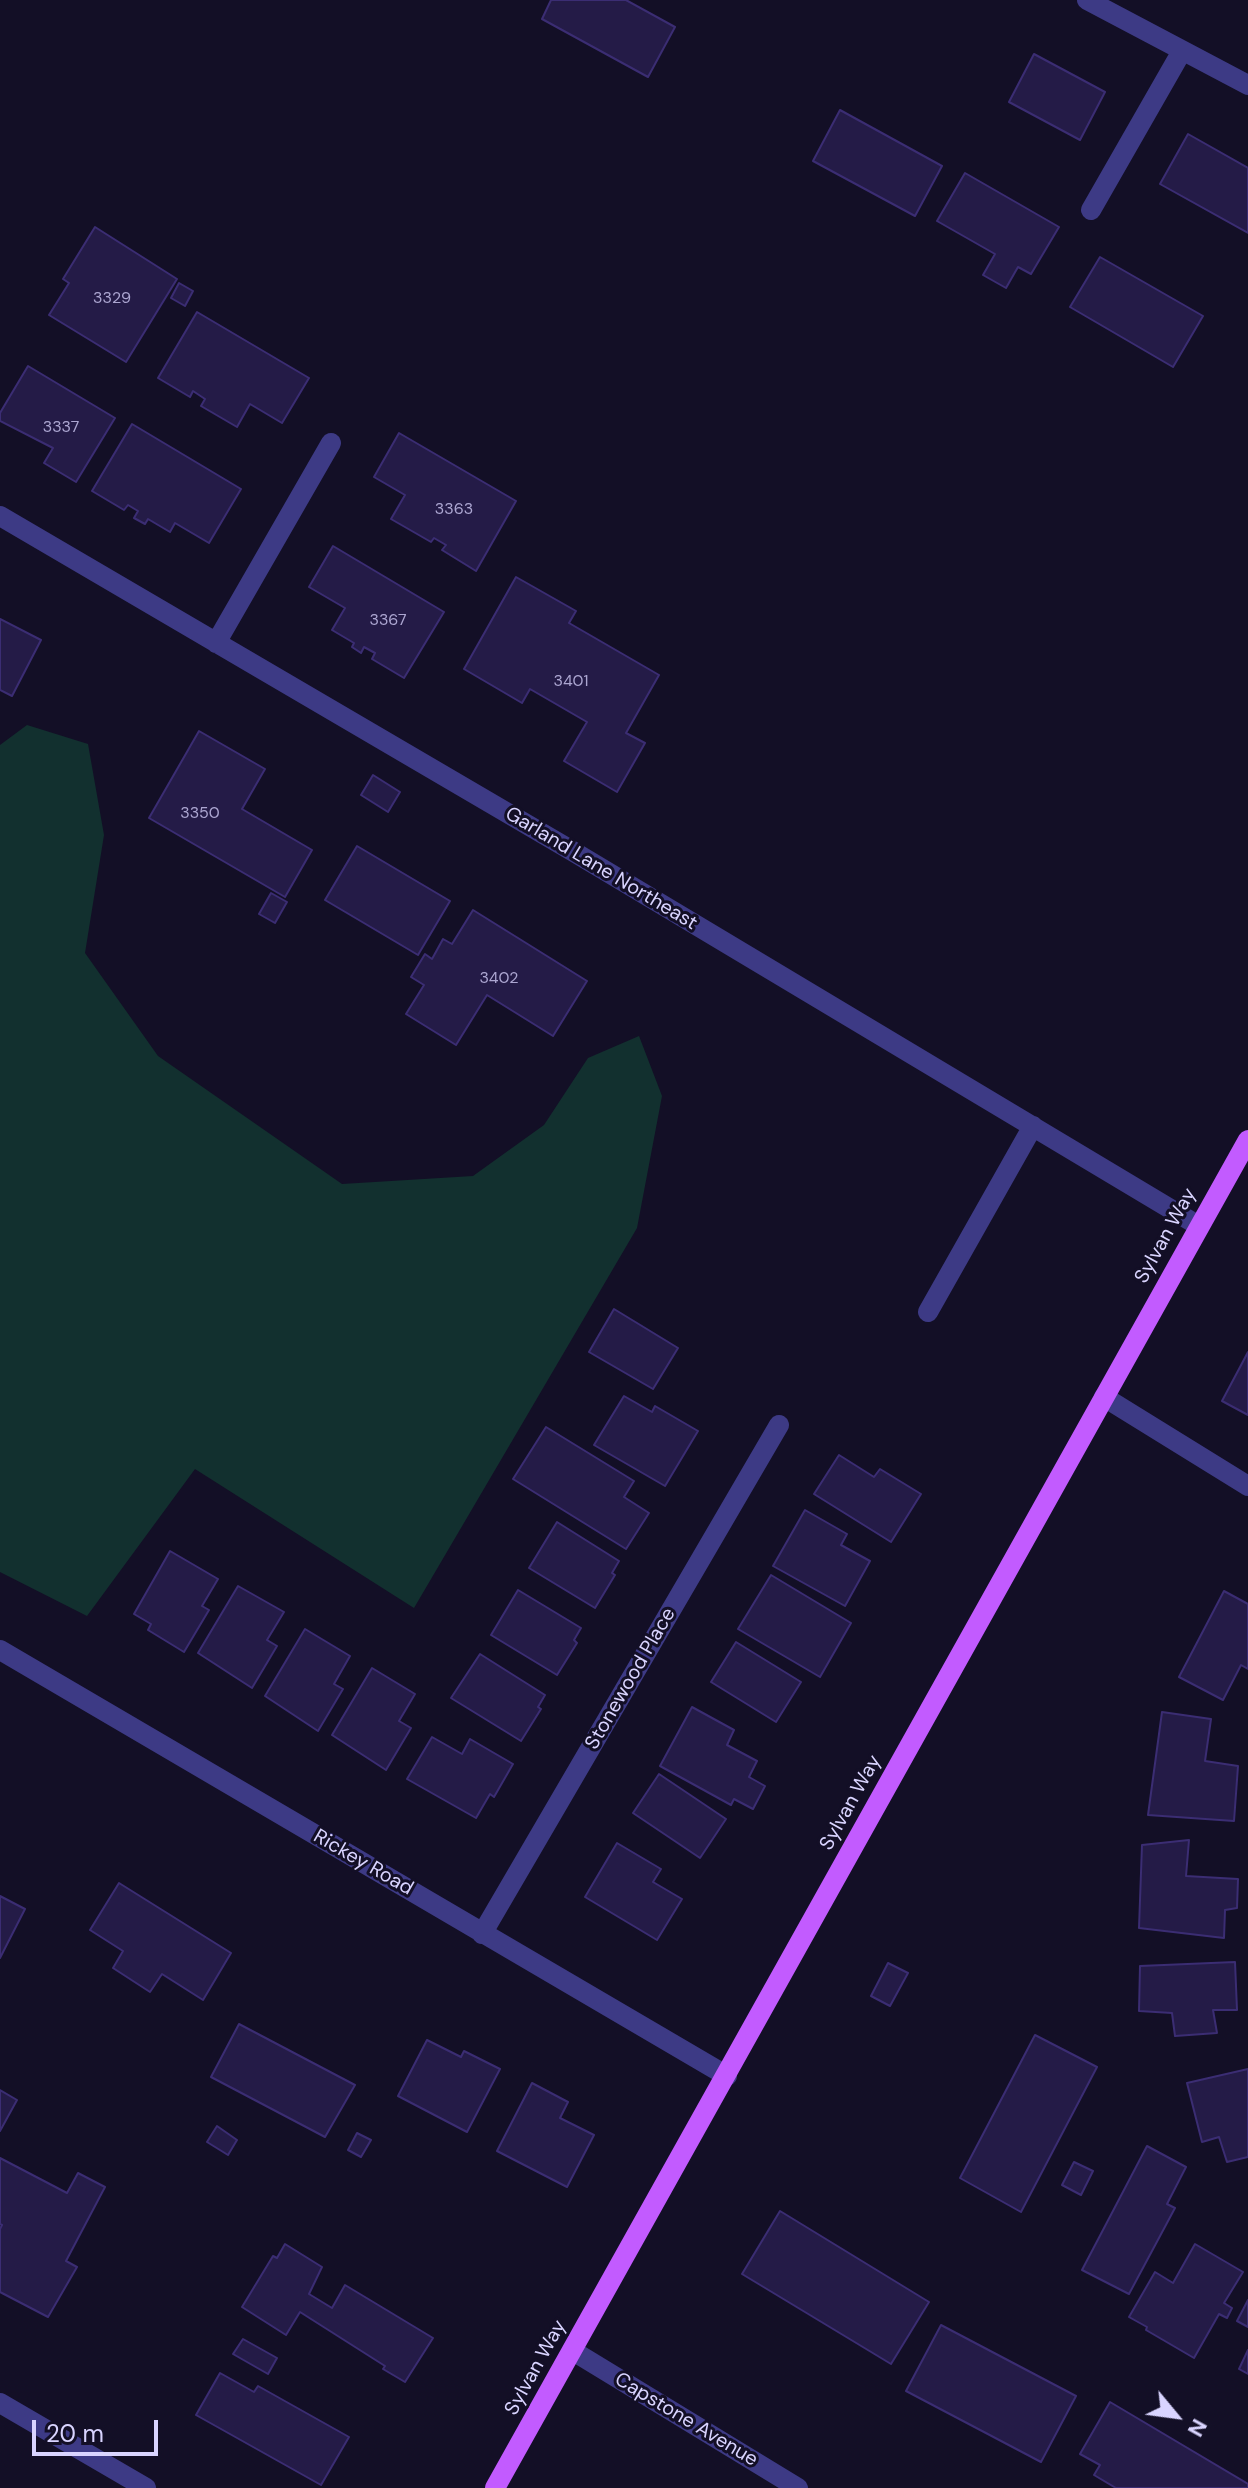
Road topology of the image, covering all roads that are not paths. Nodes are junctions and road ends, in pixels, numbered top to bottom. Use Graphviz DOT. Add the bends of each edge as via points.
graph roads {
  1 [pos="1087,0"];
  2 [pos="1182,51"];
  3 [pos="1248,85"];
  4 [pos="1091,210"];
  5 [pos="331,443"];
  6 [pos="0,516"];
  7 [pos="216,643"];
  8 [pos="1033,1126"];
  9 [pos="1248,1140"];
  10 [pos="1199,1226"];
  11 [pos="928,1312"];
  12 [pos="1104,1397"];
  13 [pos="779,1425"];
  14 [pos="1248,1486"];
  15 [pos="0,1650"];
  16 [pos="482,1934"];
  17 [pos="727,2076"];
  18 [pos="573,2351"];
  19 [pos="0,2403"];
  20 [pos="771,2481"];
  21 [pos="146,2488"];
  22 [pos="495,2488"];
  23 [pos="798,2488"];
  1 -- 2 [label="street"];
  2 -- 3 [label="street"];
  2 -- 4 [label="street"];
  5 -- 7 [label="street"];
  6 -- 7 [label="street, Garland Lane Northeast"];
  7 -- 8 [label="street, Garland Lane Northeast"];
  8 -- 10 [label="street, Garland Lane Northeast"];
  8 -- 11 [label="street"];
  9 -- 10 [label="main road, Sylvan Way"];
  10 -- 12 [label="main road, Sylvan Way"];
  12 -- 14 [label="street"];
  12 -- 17 [label="main road, Sylvan Way"];
  13 -- 16 [label="street, Stonewood Place"];
  15 -- 16 [label="street, Rickey Road"];
  16 -- 17 [label="street, Rickey Road"];
  17 -- 18 [label="main road, Sylvan Way"];
  18 -- 20 [label="street, Capstone Avenue"];
  18 -- 22 [label="main road, Sylvan Way"];
  19 -- 21 [label="street"];
  20 -- 23 [label="street, Capstone Avenue"];
}
